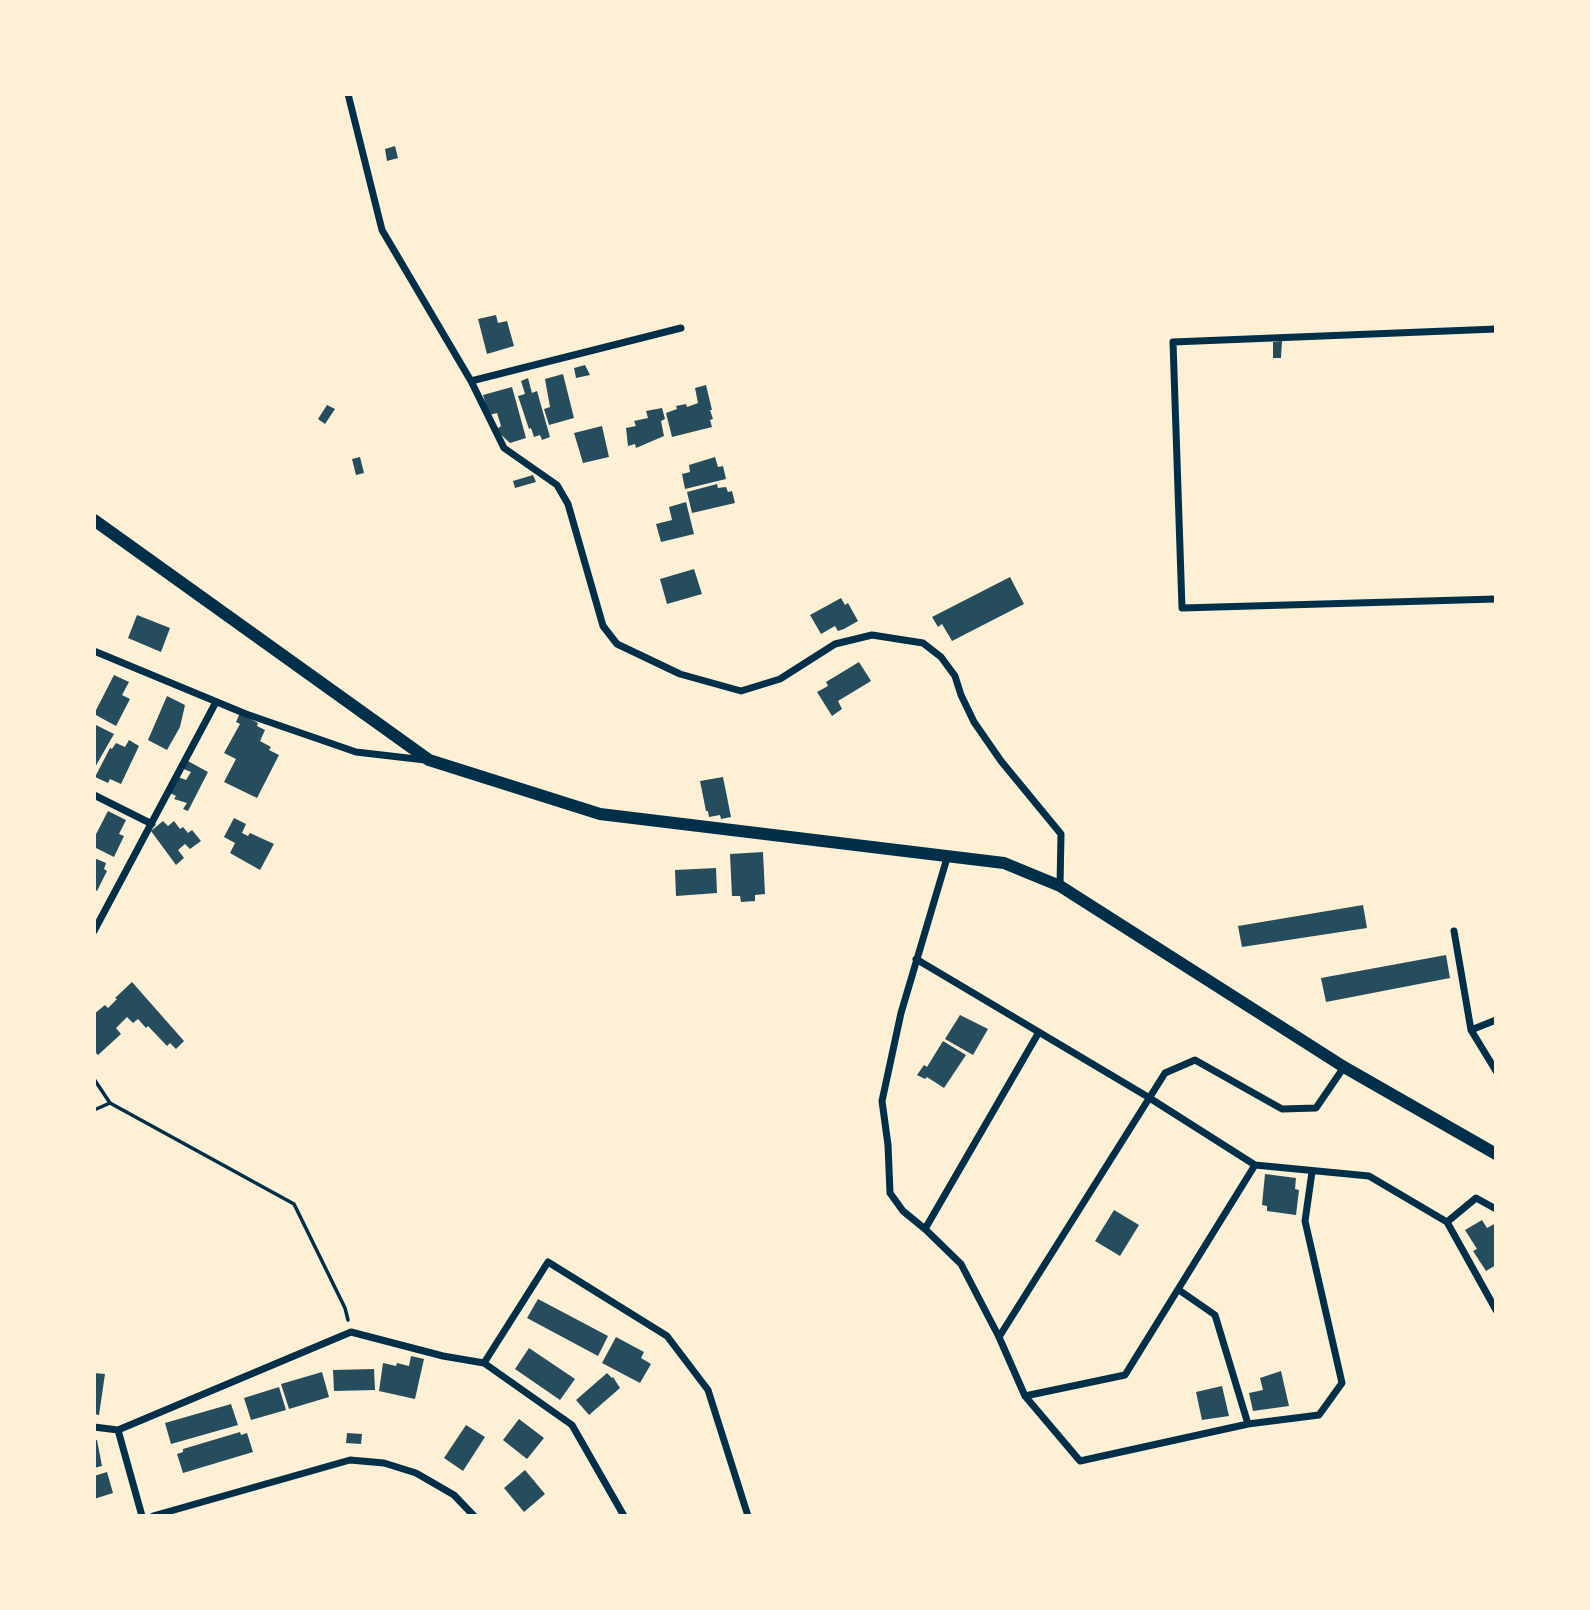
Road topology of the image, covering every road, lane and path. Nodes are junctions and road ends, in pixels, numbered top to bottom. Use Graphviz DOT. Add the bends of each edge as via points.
graph roads {
  1 [pos="348,94"];
  2 [pos="681,328"];
  3 [pos="1496,329"];
  4 [pos="471,381"];
  5 [pos="94,520"];
  6 [pos="1496,599"];
  7 [pos="94,651"];
  8 [pos="216,702"];
  9 [pos="429,760"];
  10 [pos="94,795"];
  11 [pos="152,824"];
  12 [pos="947,858"];
  13 [pos="1060,886"];
  14 [pos="97,918"];
  15 [pos="94,931"];
  16 [pos="1454,931"];
  17 [pos="916,959"];
  18 [pos="1496,1020"];
  19 [pos="1471,1030"];
  20 [pos="1039,1032"];
  21 [pos="1345,1067"];
  22 [pos="1496,1071"];
  23 [pos="94,1079"];
  24 [pos="1148,1097"];
  25 [pos="110,1103"];
  26 [pos="94,1110"];
  27 [pos="1496,1154"];
  28 [pos="1255,1166"];
  29 [pos="1312,1172"];
  30 [pos="1496,1209"];
  31 [pos="1447,1222"];
  32 [pos="925,1229"];
  33 [pos="1179,1290"];
  34 [pos="1496,1310"];
  35 [pos="351,1332"];
  36 [pos="999,1337"];
  37 [pos="484,1363"];
  38 [pos="1025,1396"];
  39 [pos="1248,1424"];
  40 [pos="94,1427"];
  41 [pos="118,1430"];
  42 [pos="142,1516"];
  43 [pos="153,1516"];
  44 [pos="474,1516"];
  45 [pos="624,1516"];
  46 [pos="748,1516"];
  1 -- 4 [label="street" via="382,230"];
  2 -- 4 [label="street"];
  3 -- 6 [label="street" via="1173,342 1182,608"];
  4 -- 13 [label="street" via="505,448 557,485 568,504 603,626 617,644 680,674 741,691 780,678 835,644 872,635 923,643 955,676 974,722 1061,834"];
  5 -- 9 [label="main road"];
  7 -- 8 [label="street"];
  8 -- 9 [label="street" via="356,752"];
  8 -- 11 [label="street"];
  9 -- 12 [label="main road" via="600,814"];
  10 -- 11 [label="street"];
  11 -- 14 [label="street"];
  12 -- 13 [label="main road" via="1004,863"];
  12 -- 17 [label="street"];
  13 -- 21 [label="main road"];
  14 -- 15 [label="street"];
  16 -- 19 [label="street"];
  17 -- 20 [label="street"];
  17 -- 32 [label="street" via="882,1101 890,1193"];
  18 -- 19 [label="street"];
  19 -- 22 [label="street"];
  20 -- 24 [label="street"];
  20 -- 32 [label="street"];
  21 -- 24 [label="street" via="1316,1108 1282,1109 1195,1060 1164,1073"];
  21 -- 27 [label="main road"];
  23 -- 25 [label="path"];
  24 -- 28 [label="street"];
  24 -- 36 [label="street"];
  25 -- 26 [label="path"];
  25 -- 35 [label="path" via="294,1204 345,1308"];
  28 -- 29 [label="street"];
  28 -- 33 [label="street"];
  29 -- 31 [label="street" via="1369,1176"];
  29 -- 39 [label="street" via="1305,1221 1342,1383 1319,1415"];
  30 -- 31 [label="street" via="1476,1198"];
  31 -- 34 [label="street"];
  32 -- 36 [label="street" via="961,1264"];
  33 -- 38 [label="street" via="1125,1375"];
  33 -- 39 [label="street" via="1215,1315"];
  35 -- 37 [label="street"];
  35 -- 41 [label="street"];
  36 -- 38 [label="street"];
  37 -- 45 [label="street" via="572,1425"];
  37 -- 46 [label="street" via="548,1262 667,1336 708,1390"];
  38 -- 39 [label="street" via="1080,1461"];
  40 -- 41 [label="street"];
  41 -- 42 [label="street"];
  43 -- 44 [label="street" via="350,1460 416,1473 454,1494"];
}
